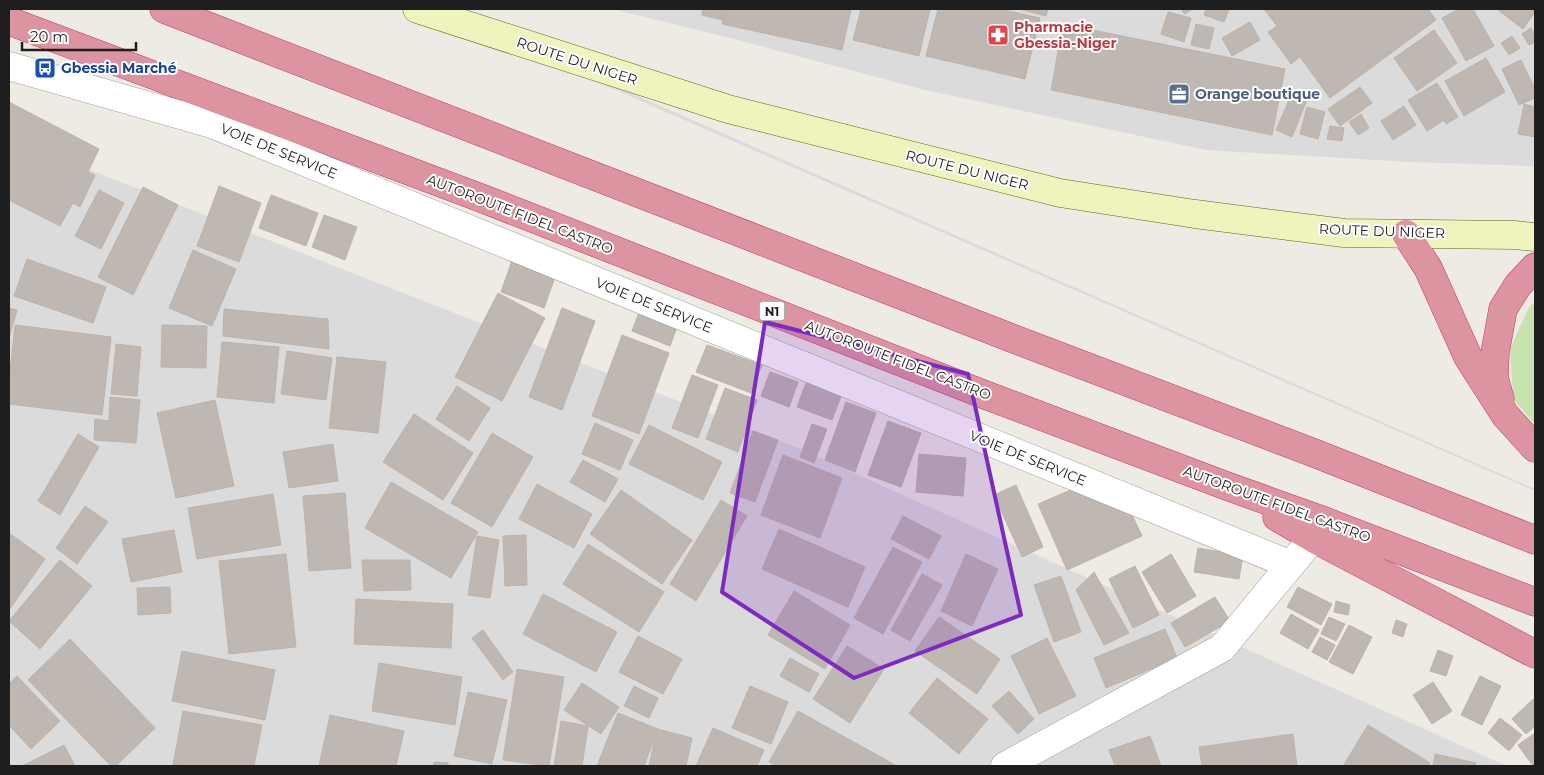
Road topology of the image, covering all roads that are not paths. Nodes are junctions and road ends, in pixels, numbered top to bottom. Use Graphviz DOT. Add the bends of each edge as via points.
graph roads {
  1 [pos="164,9"];
  2 [pos="417,9"];
  3 [pos="9,21"];
  4 [pos="9,66"];
  5 [pos="1406,234"];
  6 [pos="1535,237"];
  7 [pos="1535,267"];
  8 [pos="1505,415"];
  9 [pos="1535,448"];
  10 [pos="1224,485"];
  11 [pos="1313,538"];
  12 [pos="1535,540"];
  13 [pos="1291,565"];
  14 [pos="1535,602"];
  15 [pos="1535,654"];
  16 [pos="1005,766"];
  1 -- 12 [label="highway"];
  2 -- 5 [label="main road, ROUTE DU NIGER" via="728,109 1060,193 1344,232"];
  3 -- 10 [label="highway, AUTOROUTE FIDEL CASTRO / N1" via="481,198"];
  4 -- 13 [label="street, VOIE DE SERVICE" via="212,124"];
  5 -- 6 [label="main road, ROUTE DU NIGER"];
  5 -- 8 [label="highway" via="1428,268 1468,357"];
  7 -- 8 [label="highway" via="1518,285 1503,309 1494,378"];
  8 -- 9 [label="highway"];
  10 -- 11 [label="highway"];
  10 -- 14 [label="highway, AUTOROUTE FIDEL CASTRO / N1"];
  11 -- 13 [label="street"];
  11 -- 15 [label="highway"];
  13 -- 16 [label="street" via="1222,648"];
}
